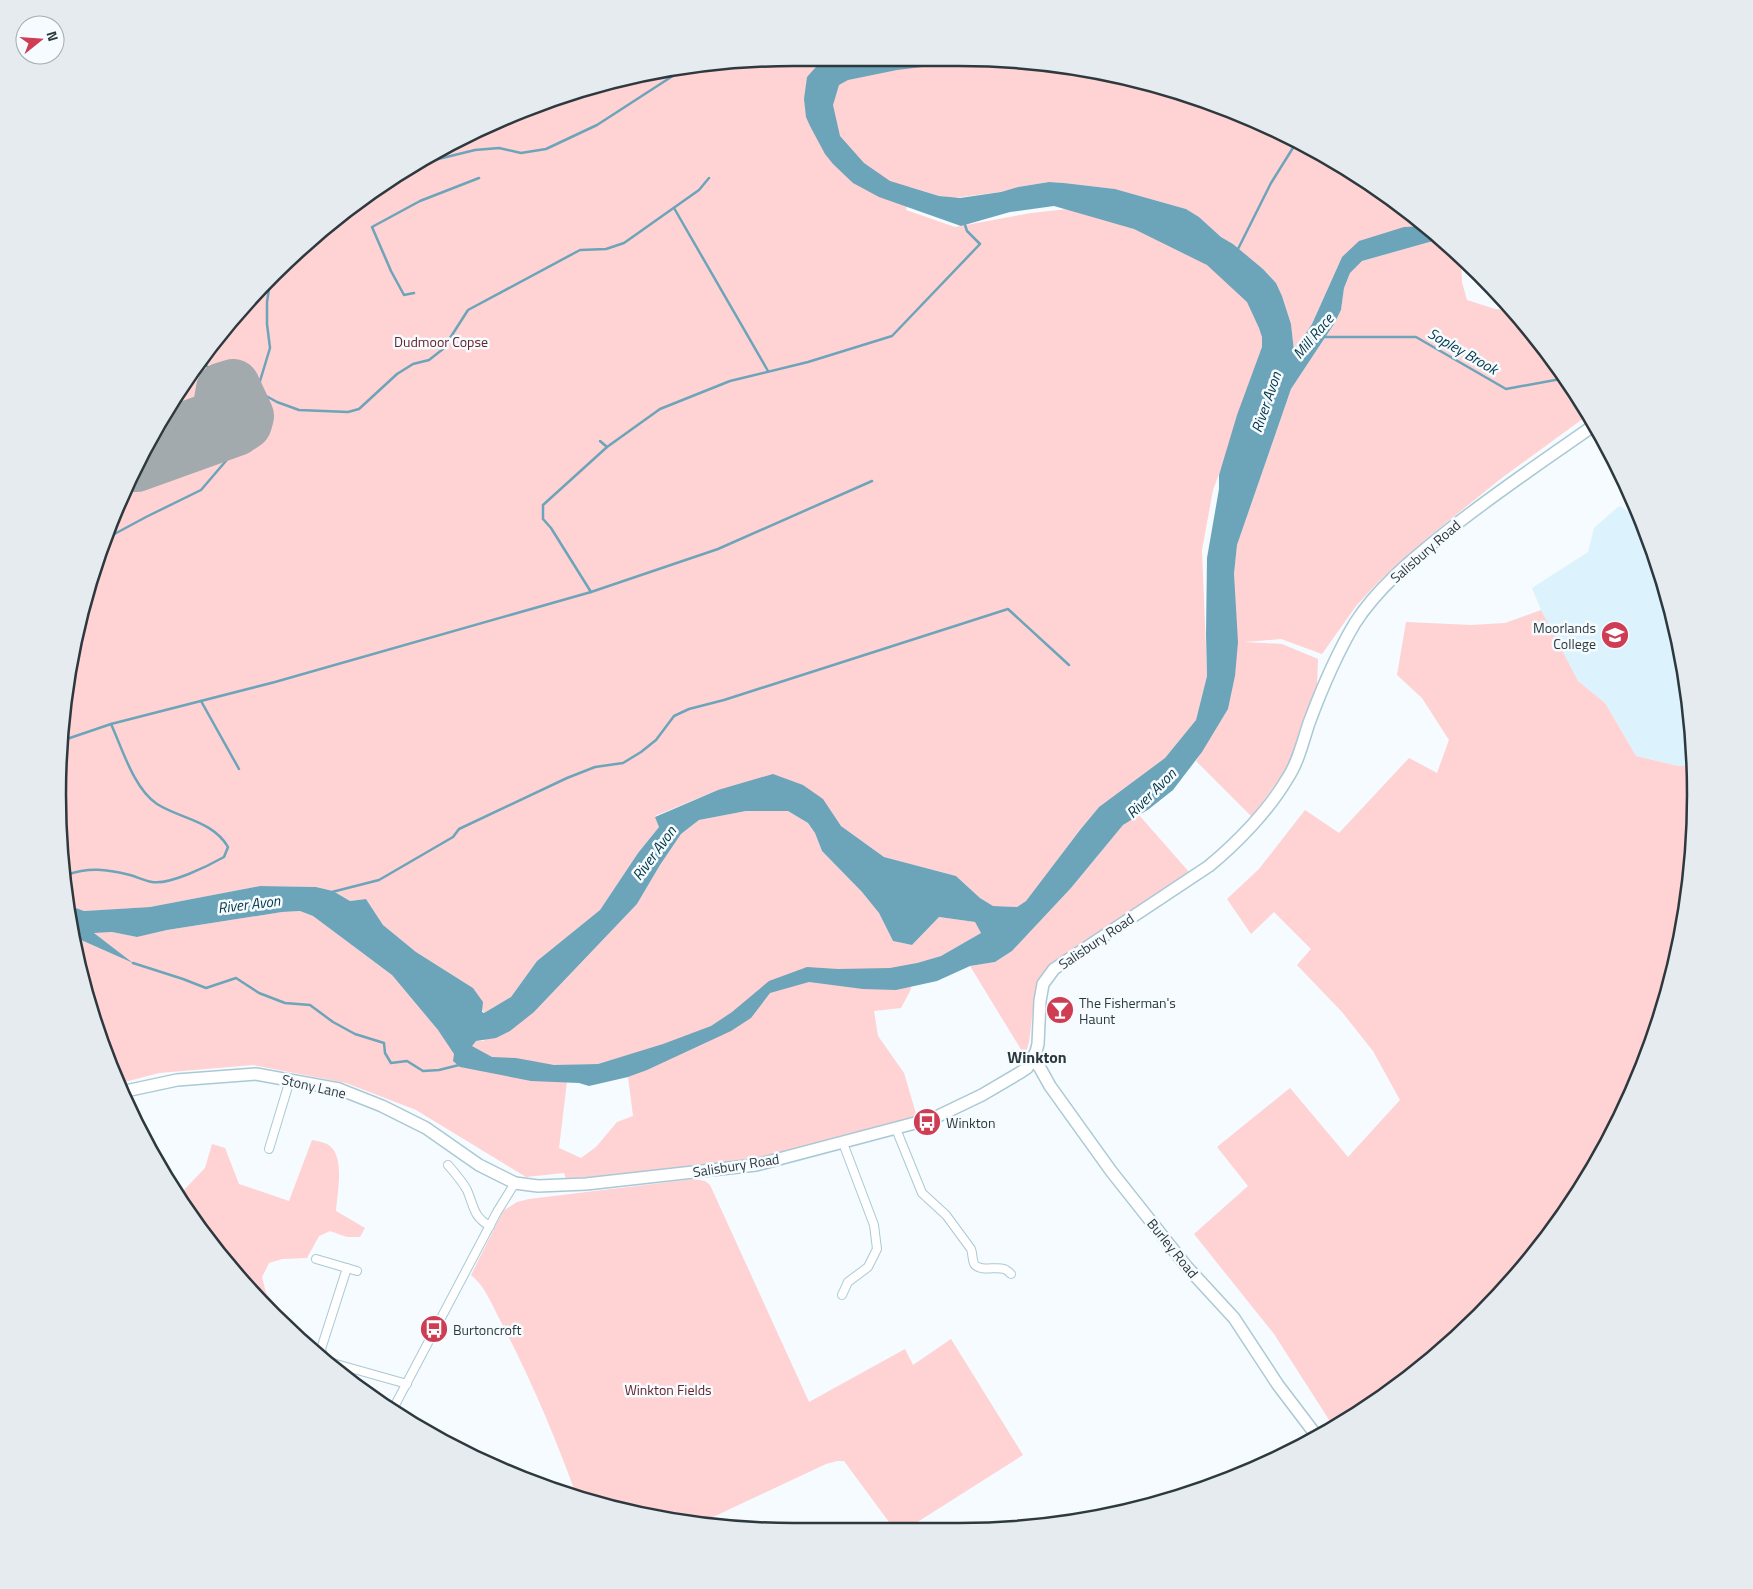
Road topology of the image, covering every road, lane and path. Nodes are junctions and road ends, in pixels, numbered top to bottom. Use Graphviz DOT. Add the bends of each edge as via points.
graph roads {
  1 [pos="1588,429"];
  2 [pos="1033,1060"];
  3 [pos="290,1080"];
  4 [pos="129,1090"];
  5 [pos="896,1129"];
  6 [pos="843,1143"];
  7 [pos="270,1149"];
  8 [pos="448,1165"];
  9 [pos="515,1183"];
  10 [pos="490,1226"];
  11 [pos="316,1259"];
  12 [pos="347,1268"];
  13 [pos="357,1271"];
  14 [pos="1011,1274"];
  15 [pos="842,1296"];
  16 [pos="322,1349"];
  17 [pos="344,1366"];
  18 [pos="407,1384"];
  19 [pos="396,1404"];
  20 [pos="1313,1431"];
  1 -- 2 [label="main road, Salisbury Road" via="1469,514 1404,566 1368,606 1336,658 1288,779 1260,815 1209,866 1054,969 1043,984 1038,1044"];
  2 -- 5 [label="main road, Salisbury Road" via="1021,1072 982,1095 934,1118"];
  2 -- 20 [label="main road, Burley Road" via="1111,1171 1187,1267 1234,1318"];
  3 -- 4 [label="main road, Stony Lane" via="256,1074 220,1076 176,1080"];
  3 -- 7 [label="street"];
  3 -- 9 [label="main road, Stony Lane" via="339,1089 382,1106 426,1128 479,1165"];
  5 -- 6 [label="main road, Salisbury Road"];
  5 -- 14 [label="street" via="922,1193 946,1216 971,1249 975,1265 1003,1268"];
  6 -- 9 [label="main road, Salisbury Road" via="756,1165 720,1170 559,1185"];
  6 -- 15 [label="street" via="874,1225 877,1249 868,1267 848,1282"];
  8 -- 10 [label="street" via="458,1175 481,1221"];
  9 -- 10 [label="street"];
  10 -- 18 [label="street"];
  11 -- 12 [label="street"];
  12 -- 13 [label="street"];
  12 -- 16 [label="street"];
  17 -- 18 [label="street"];
  18 -- 19 [label="street"];
}
